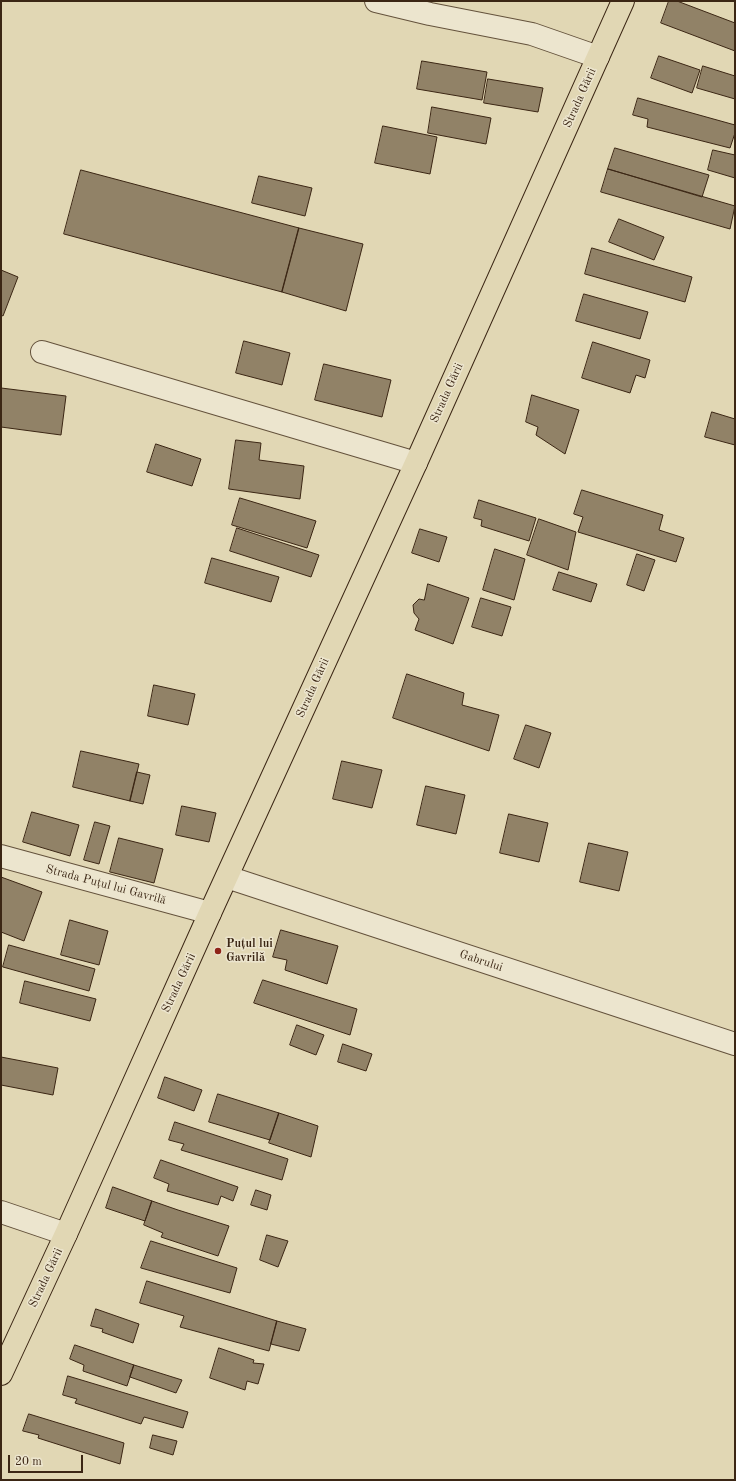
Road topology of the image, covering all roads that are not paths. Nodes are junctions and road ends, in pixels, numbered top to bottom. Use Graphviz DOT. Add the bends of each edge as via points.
graph roads {
  1 [pos="376,1"];
  2 [pos="623,1"];
  3 [pos="598,57"];
  4 [pos="42,352"];
  5 [pos="416,463"];
  6 [pos="1,856"];
  7 [pos="227,877"];
  8 [pos="210,913"];
  9 [pos="735,1044"];
  10 [pos="1,1212"];
  11 [pos="66,1234"];
  12 [pos="1,1374"];
  1 -- 3 [label="street" via="532,34"];
  2 -- 3 [label="main road, Strada Gării"];
  3 -- 5 [label="main road, Strada Gării"];
  4 -- 5 [label="street"];
  5 -- 7 [label="main road, Strada Gării"];
  6 -- 8 [label="street, Strada Puțul lui Gavrilă"];
  7 -- 8 [label="main road, Strada Gării"];
  7 -- 9 [label="street, Gabrului"];
  8 -- 11 [label="main road, Strada Gării"];
  10 -- 11 [label="street"];
  11 -- 12 [label="main road, Strada Gării"];
}
